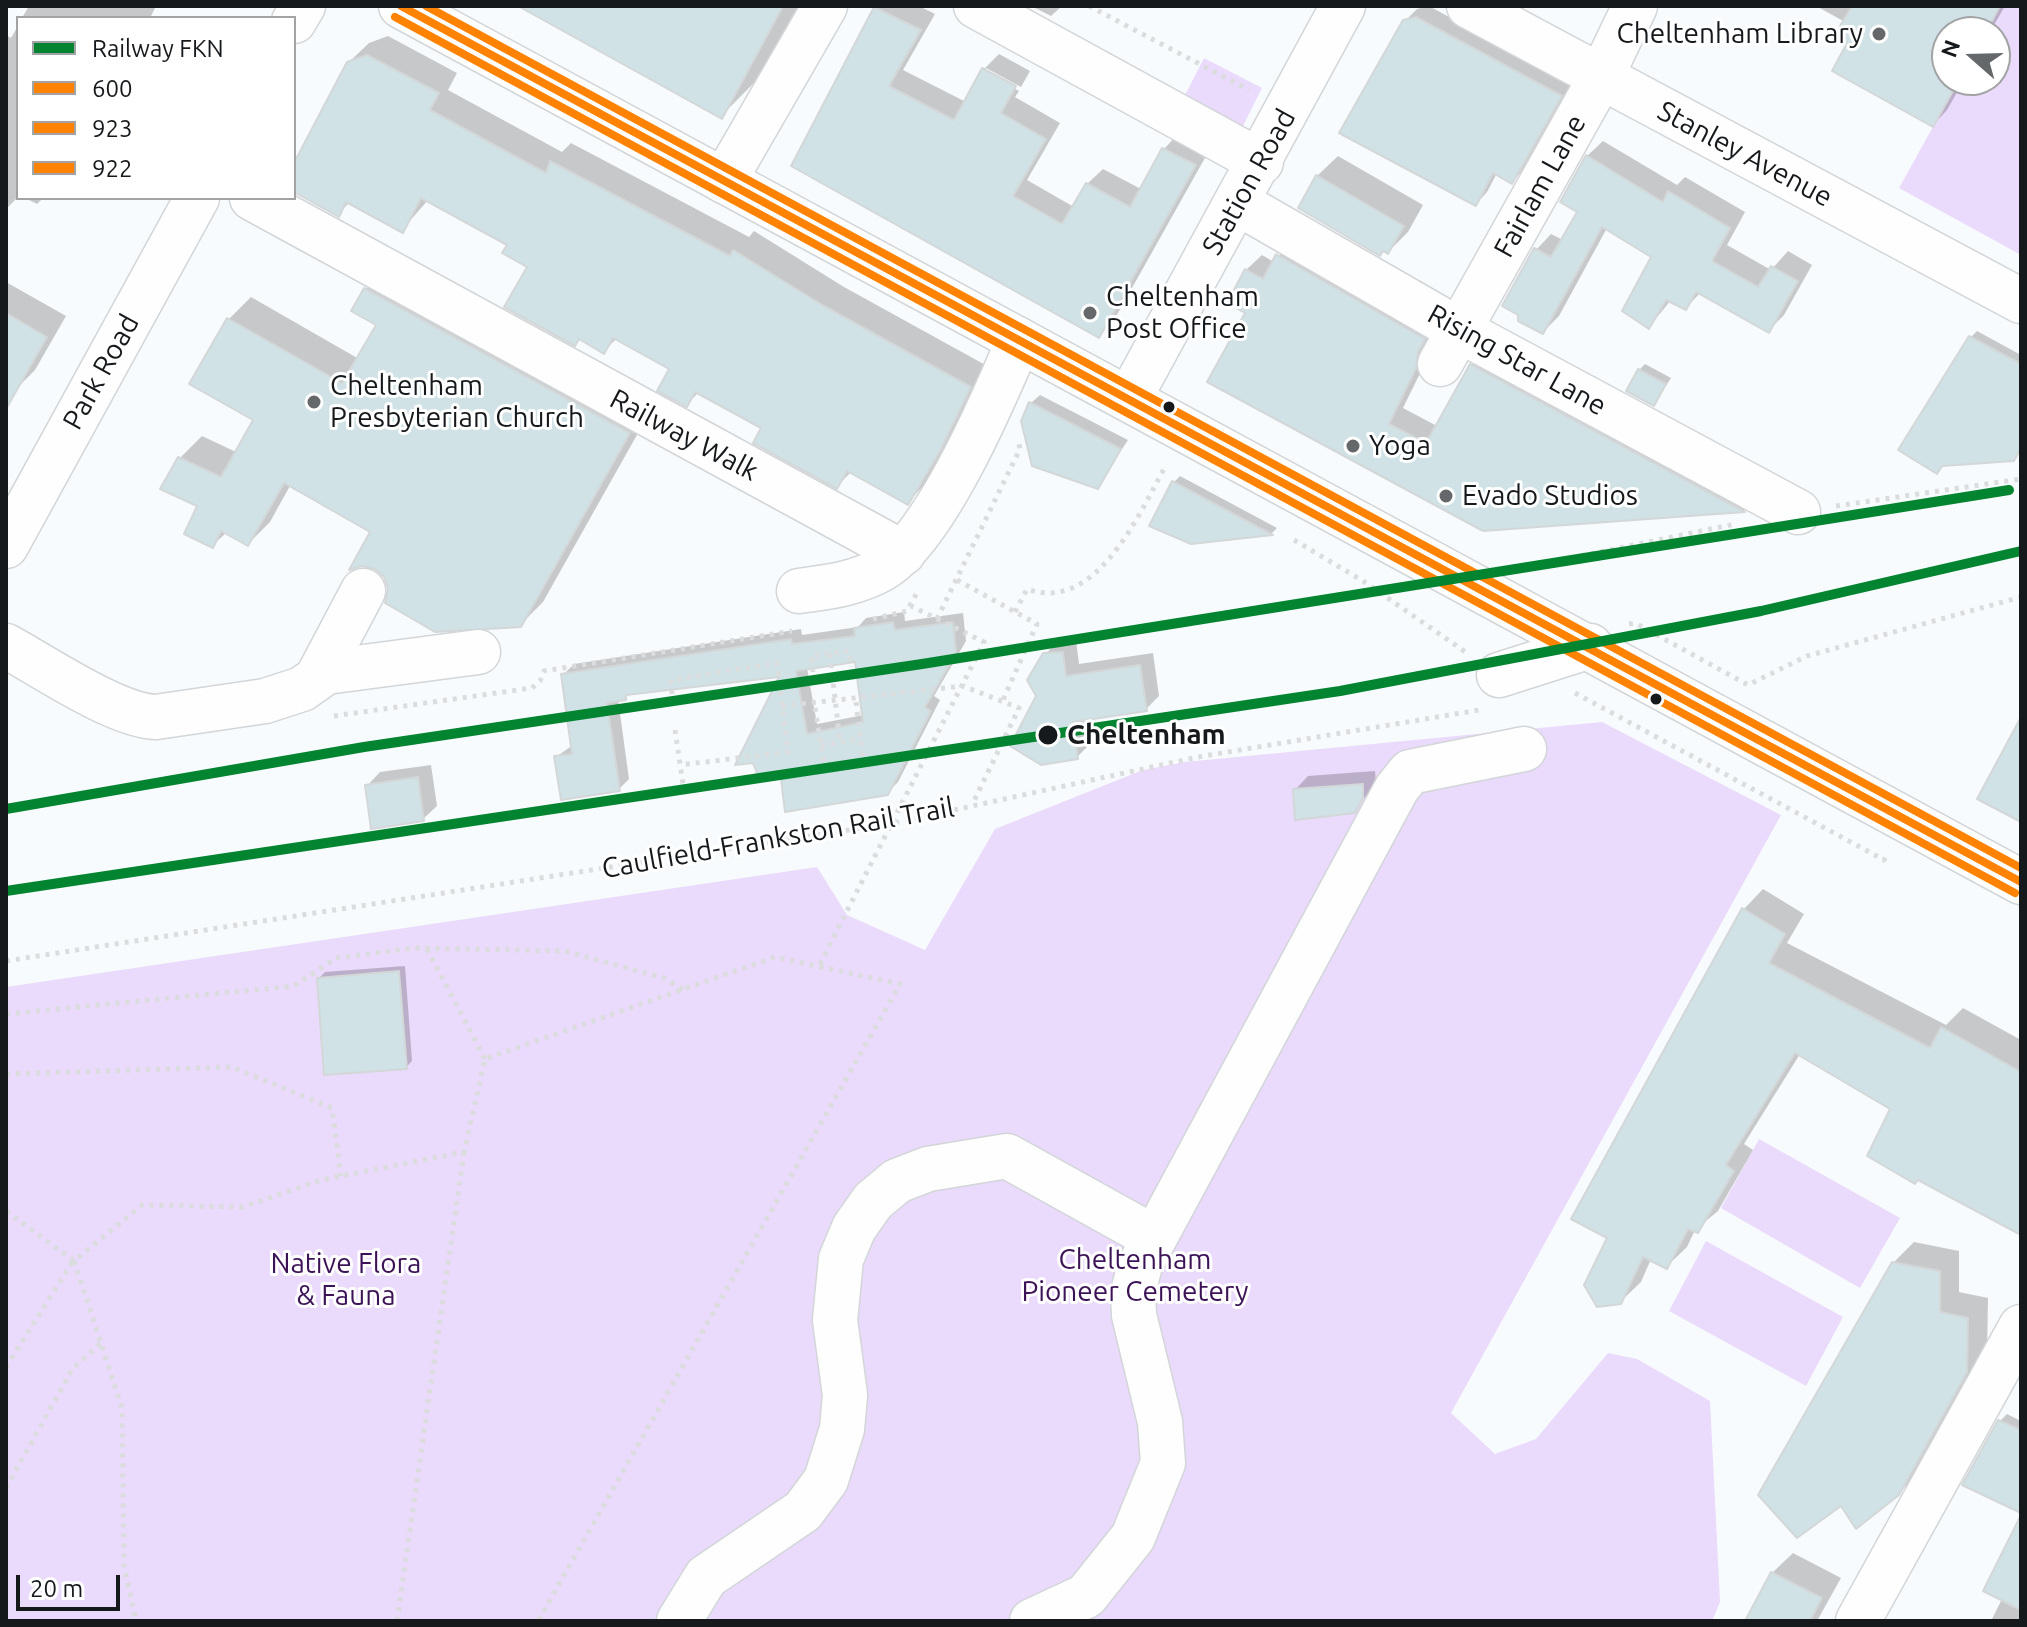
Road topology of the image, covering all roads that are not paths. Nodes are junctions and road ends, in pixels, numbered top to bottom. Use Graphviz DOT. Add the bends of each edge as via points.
graph roads {
  1 [pos="401,6"];
  2 [pos="825,6"];
  3 [pos="976,6"];
  4 [pos="1343,6"];
  5 [pos="1469,6"];
  6 [pos="1635,6"];
  7 [pos="1601,77"];
  8 [pos="1261,162"];
  9 [pos="724,181"];
  10 [pos="196,200"];
  11 [pos="256,200"];
  12 [pos="1238,203"];
  13 [pos="2021,301"];
  14 [pos="1019,340"];
  15 [pos="1450,347"];
  16 [pos="1129,399"];
  17 [pos="1798,512"];
  18 [pos="6,546"];
  19 [pos="903,553"];
  20 [pos="363,591"];
  21 [pos="799,591"];
  22 [pos="6,646"];
  23 [pos="1590,646"];
  24 [pos="478,652"];
  25 [pos="317,678"];
  26 [pos="1494,692"];
  27 [pos="1524,749"];
  28 [pos="2021,882"];
  29 [pos="1153,1237"];
  30 [pos="2021,1327"];
  31 [pos="679,1621"];
  32 [pos="1032,1621"];
  33 [pos="1858,1621"];
  1 -- 9 [label="main road"];
  2 -- 9 [label="main road"];
  3 -- 8 [label="main road"];
  4 -- 8 [label="main road, Station Road"];
  5 -- 7 [label="main road, Stanley Avenue"];
  6 -- 7 [label="main road, Fairlam Lane"];
  7 -- 13 [label="main road, Stanley Avenue"];
  7 -- 15 [label="main road, Fairlam Lane"];
  8 -- 12 [label="main road, Station Road"];
  9 -- 14 [label="main road"];
  10 -- 18 [label="main road, Park Road"];
  11 -- 19 [label="main road, Railway Walk"];
  12 -- 15 [label="main road, Rising Star Lane"];
  12 -- 16 [label="main road, Station Road"];
  14 -- 16 [label="main road"];
  14 -- 19 [label="main road" via="992,405 921,534"];
  15 -- 17 [label="main road, Rising Star Lane"];
  16 -- 23 [label="main road"];
  19 -- 21 [label="main road" via="863,578"];
  20 -- 25 [label="main road"];
  22 -- 25 [label="main road" via="144,717 265,701"];
  23 -- 26 [label="main road"];
  23 -- 28 [label="main road"];
  24 -- 25 [label="main road" via="326,672"];
  27 -- 29 [label="main road" via="1410,772 1397,788"];
  29 -- 31 [label="main road" via="1007,1156 928,1169 897,1181 873,1201 841,1259 835,1320 845,1395 842,1429 826,1480 803,1511 706,1577"];
  29 -- 32 [label="main road" via="1133,1292 1134,1315 1160,1422 1163,1463 1133,1537 1086,1596"];
  30 -- 33 [label="main road"];
}
